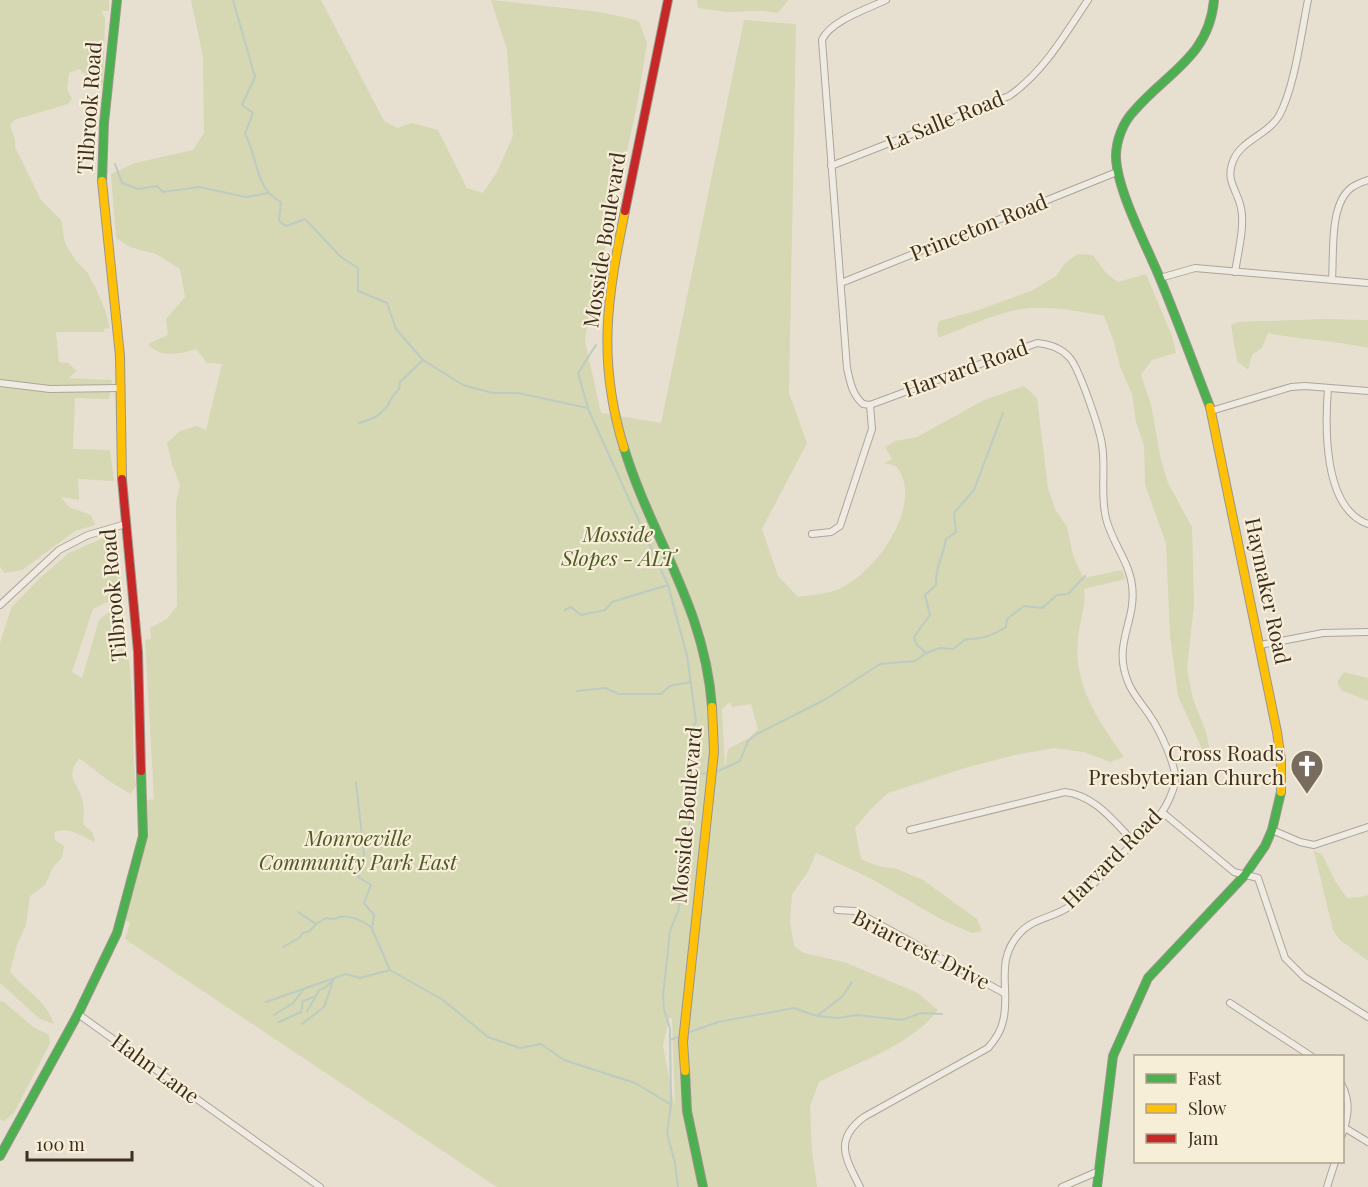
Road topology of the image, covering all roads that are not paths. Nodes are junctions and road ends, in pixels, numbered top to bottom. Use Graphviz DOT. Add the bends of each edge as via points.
graph roads {
  1 [pos="117,0"];
  2 [pos="668,0"];
  3 [pos="886,0"];
  4 [pos="1088,0"];
  5 [pos="1214,0"];
  6 [pos="1308,0"];
  7 [pos="831,166"];
  8 [pos="1118,172"];
  9 [pos="1368,180"];
  10 [pos="1235,272"];
  11 [pos="1160,279"];
  12 [pos="1332,279"];
  13 [pos="841,283"];
  14 [pos="1368,283"];
  15 [pos="0,383"];
  16 [pos="119,388"];
  17 [pos="1328,388"];
  18 [pos="1368,392"];
  19 [pos="870,405"];
  20 [pos="1211,411"];
  21 [pos="126,524"];
  22 [pos="1368,524"];
  23 [pos="812,534"];
  24 [pos="0,605"];
  25 [pos="1368,632"];
  26 [pos="1260,645"];
  27 [pos="1162,812"];
  28 [pos="1368,828"];
  29 [pos="910,830"];
  30 [pos="1272,830"];
  31 [pos="1134,842"];
  32 [pos="1245,875"];
  33 [pos="837,910"];
  34 [pos="1004,993"];
  35 [pos="1230,1003"];
  36 [pos="78,1014"];
  37 [pos="1368,1017"];
  38 [pos="1309,1055"];
  39 [pos="1344,1090"];
  40 [pos="1345,1128"];
  41 [pos="1368,1142"];
  42 [pos="0,1156"];
  43 [pos="1334,1163"];
  44 [pos="1099,1171"];
  45 [pos="320,1187"];
  46 [pos="703,1187"];
  47 [pos="860,1187"];
  48 [pos="1062,1187"];
  49 [pos="1097,1187"];
  50 [pos="1327,1187"];
  1 -- 16 [label="main road, Tilbrook Road" via="101,173 120,356"];
  2 -- 46 [label="main road, Mosside Boulevard" via="623,218 608,306 606,348 618,426 630,465 695,620 709,669 714,707 714,752 683,1042 687,1111"];
  3 -- 7 [label="street" via="834,25 822,40"];
  4 -- 7 [label="street, La Salle Road" via="1038,71 1009,96"];
  5 -- 8 [label="main road, Haymaker Road" via="1202,40 1184,64 1133,111 1123,127 1118,141"];
  6 -- 10 [label="street" via="1289,90 1279,114 1273,124 1243,146 1232,164 1230,181 1242,208"];
  7 -- 13 [label="street"];
  8 -- 11 [label="main road, Haymaker Road"];
  8 -- 13 [label="street, Princeton Road"];
  9 -- 12 [label="street" via="1349,189 1336,212"];
  10 -- 11 [label="street" via="1195,268"];
  10 -- 12 [label="street"];
  11 -- 20 [label="main road, Haymaker Road"];
  12 -- 14 [label="street"];
  13 -- 19 [label="street" via="851,388 859,401"];
  15 -- 16 [label="street" via="50,389"];
  16 -- 21 [label="main road, Tilbrook Road"];
  17 -- 18 [label="street"];
  17 -- 20 [label="street" via="1291,387"];
  17 -- 22 [label="street" via="1326,435 1339,496 1348,512"];
  19 -- 23 [label="street" via="872,429 840,526 831,532"];
  19 -- 27 [label="street, Harvard Road" via="1037,343 1054,346 1070,357 1100,433 1107,523 1132,584 1132,610 1121,653 1124,673 1152,718 1175,776"];
  20 -- 26 [label="main road, Haymaker Road"];
  21 -- 24 [label="street" via="88,535 59,550"];
  21 -- 36 [label="main road, Tilbrook Road" via="139,663 143,836 117,933"];
  25 -- 26 [label="street" via="1330,632"];
  26 -- 30 [label="main road, Haymaker Road" via="1281,760 1281,790"];
  27 -- 31 [label="street, Harvard Road"];
  27 -- 32 [label="street" via="1234,872"];
  28 -- 30 [label="street" via="1314,845"];
  29 -- 31 [label="street" via="1065,792 1096,804"];
  30 -- 32 [label="main road, Haymaker Road"];
  31 -- 34 [label="street, Harvard Road" via="1075,901 1018,935 1006,960"];
  32 -- 37 [label="street" via="1258,878 1261,884 1284,958 1304,977"];
  32 -- 44 [label="main road, Haymaker Road" via="1148,978 1113,1056"];
  33 -- 34 [label="street, Briarcrest Drive" via="855,911"];
  34 -- 47 [label="street, Harvard Road" via="1003,1023 987,1048 864,1118 849,1131 847,1161"];
  35 -- 38 [label="street"];
  36 -- 42 [label="main road, Tilbrook Road"];
  36 -- 45 [label="street, Hahn Lane"];
  39 -- 40 [label="street" via="1349,1101"];
  40 -- 41 [label="street"];
  43 -- 50 [label="street"];
  44 -- 48 [label="street"];
  44 -- 49 [label="main road, Haymaker Road"];
}
